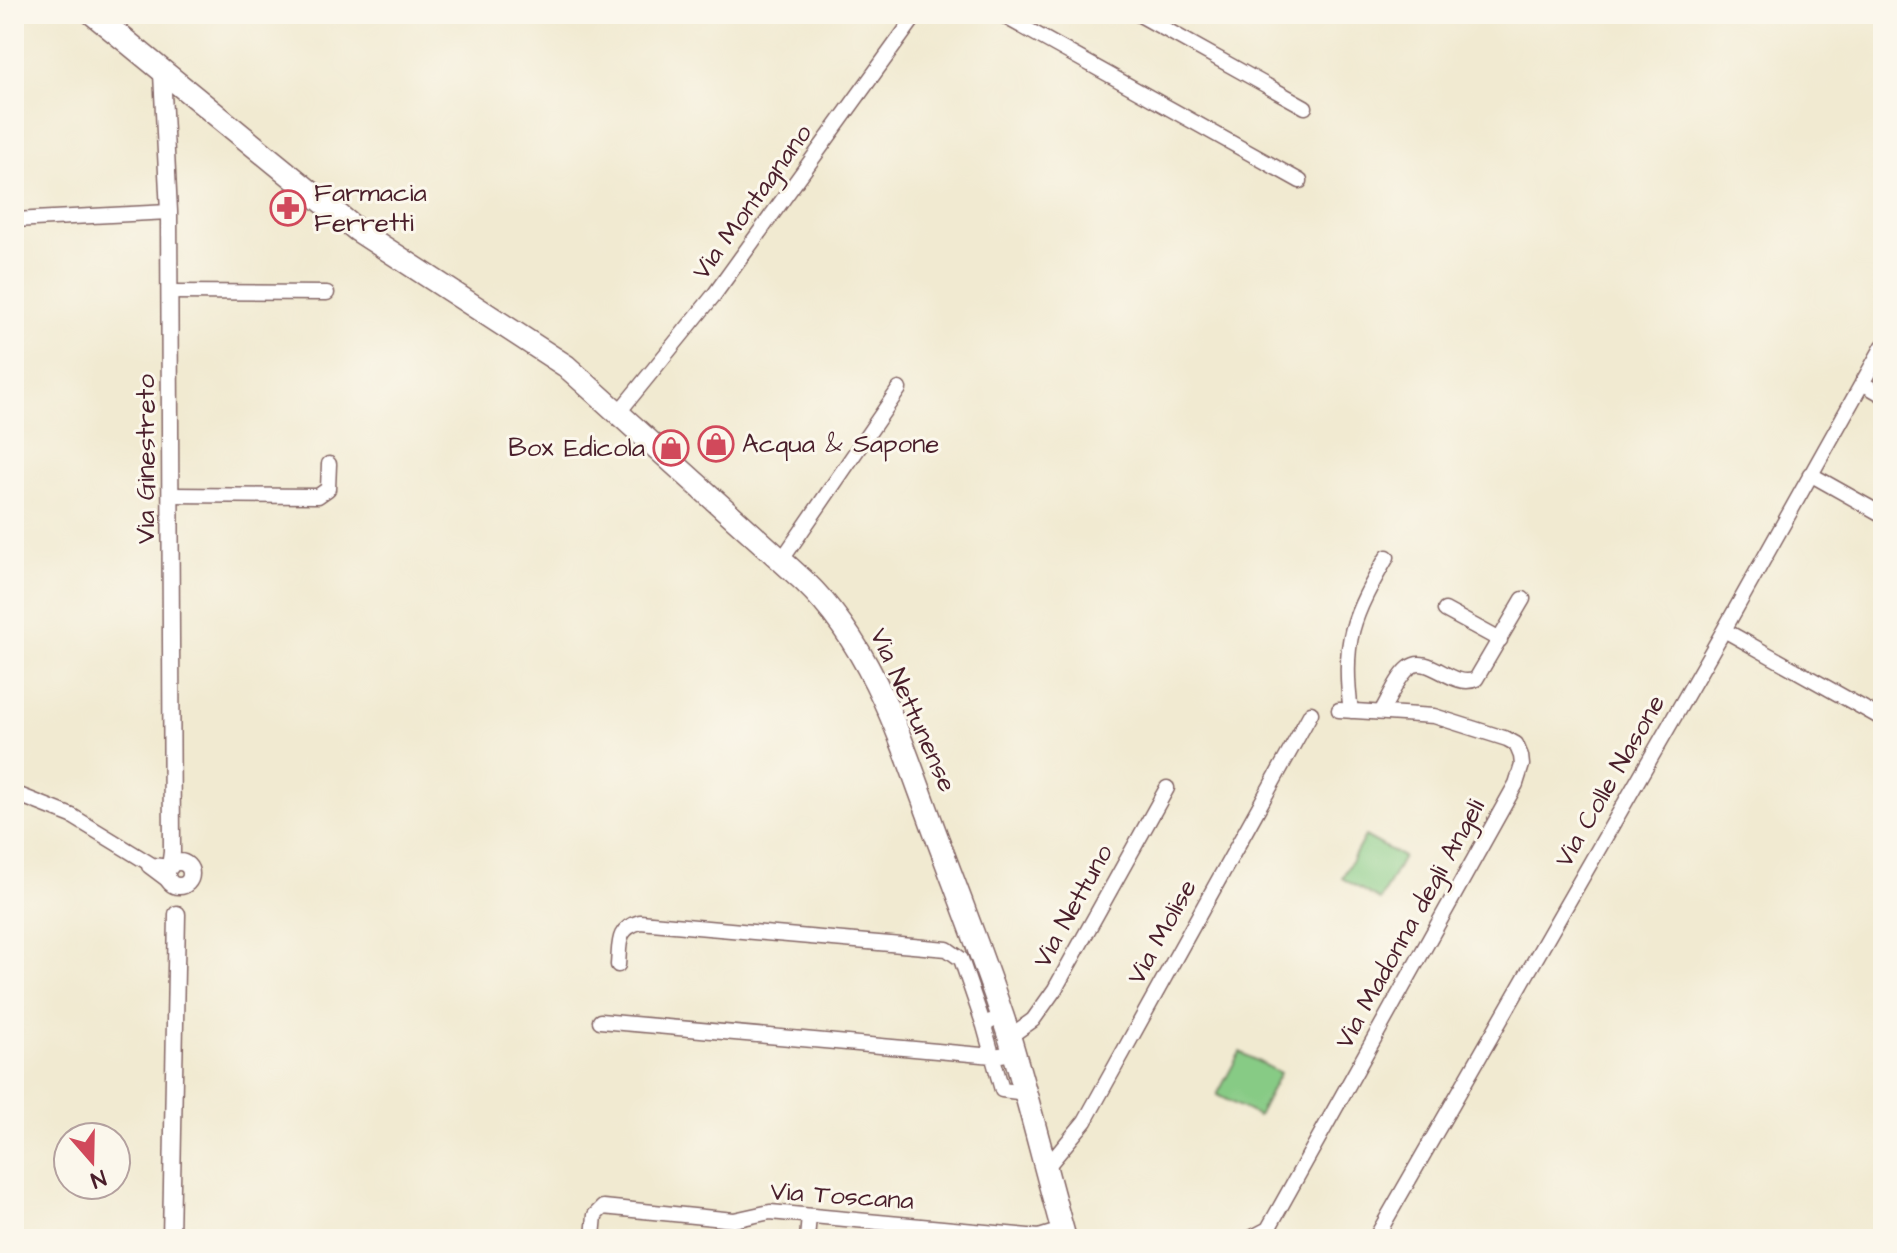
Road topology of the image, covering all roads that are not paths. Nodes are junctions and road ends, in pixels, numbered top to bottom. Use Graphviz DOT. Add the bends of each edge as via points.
graph roads {
  1 [pos="93,14"];
  2 [pos="917,14"];
  3 [pos="1000,14"];
  4 [pos="1138,14"];
  5 [pos="162,73"];
  6 [pos="1305,107"];
  7 [pos="1300,181"];
  8 [pos="169,212"];
  9 [pos="14,220"];
  10 [pos="170,292"];
  11 [pos="327,293"];
  12 [pos="1883,346"];
  13 [pos="1862,383"];
  14 [pos="899,389"];
  15 [pos="1883,395"];
  16 [pos="619,412"];
  17 [pos="329,464"];
  18 [pos="1810,474"];
  19 [pos="171,495"];
  20 [pos="1883,515"];
  21 [pos="1387,557"];
  22 [pos="781,561"];
  23 [pos="1523,599"];
  24 [pos="1445,610"];
  25 [pos="1724,630"];
  26 [pos="1500,640"];
  27 [pos="1381,712"];
  28 [pos="1311,713"];
  29 [pos="1883,719"];
  30 [pos="1167,788"];
  31 [pos="14,793"];
  32 [pos="176,876"];
  33 [pos="618,965"];
  34 [pos="993,1020"];
  35 [pos="600,1021"];
  36 [pos="1005,1049"];
  37 [pos="1047,1167"];
  38 [pos="809,1216"];
  39 [pos="1063,1235"];
  40 [pos="593,1237"];
  41 [pos="171,1239"];
  42 [pos="807,1239"];
  43 [pos="1249,1239"];
  44 [pos="1375,1239"];
  1 -- 5 [label="main road, Via Nettunense"];
  2 -- 16 [label="street, Via Montagnano" via="714,295"];
  3 -- 7 [label="street"];
  4 -- 6 [label="street"];
  5 -- 8 [label="street, Via Ginestreto"];
  5 -- 16 [label="main road, Via Nettunense" via="357,230 542,349"];
  8 -- 9 [label="street"];
  8 -- 10 [label="street, Via Ginestreto"];
  10 -- 11 [label="street"];
  10 -- 19 [label="street, Via Ginestreto"];
  12 -- 13 [label="street, Via Colle Nasone"];
  13 -- 15 [label="street"];
  13 -- 18 [label="street, Via Colle Nasone"];
  14 -- 22 [label="street"];
  16 -- 22 [label="main road, Via Nettunense"];
  17 -- 19 [label="street" via="328,489 318,496"];
  18 -- 20 [label="street"];
  18 -- 25 [label="street, Via Colle Nasone"];
  19 -- 32 [label="street, Via Ginestreto"];
  21 -- 27 [label="street, Via Madonna degli Angeli" via="1352,625 1347,658 1345,710"];
  22 -- 34 [label="main road, Via Nettunense" via="837,616 869,669 922,797"];
  23 -- 26 [label="street"];
  24 -- 26 [label="street"];
  25 -- 29 [label="street"];
  25 -- 44 [label="street, Via Colle Nasone"];
  26 -- 27 [label="street" via="1471,682 1426,665 1411,666"];
  27 -- 43 [label="street, Via Madonna degli Angeli" via="1444,717 1510,740 1520,751 1520,775 1268,1229"];
  28 -- 37 [label="street, Via Molise" via="1085,1121"];
  30 -- 36 [label="street, Via Nettuno" via="1055,989"];
  31 -- 32 [label="street" via="80,820"];
  32 -- 41 [label="street, Via Ginestreto"];
  33 -- 34 [label="street" via="621,935 628,925 640,922 947,949 961,959"];
  34 -- 36 [label="main road, Via Nettunense"];
  35 -- 36 [label="street"];
  36 -- 37 [label="main road, Via Nettunense" via="1026,1093"];
  37 -- 39 [label="main road, Via Nettunense"];
  38 -- 39 [label="street, Via Toscana"];
  38 -- 40 [label="street, Via Toscana" via="766,1212 734,1220 603,1207 595,1215"];
  38 -- 42 [label="street"];
}
